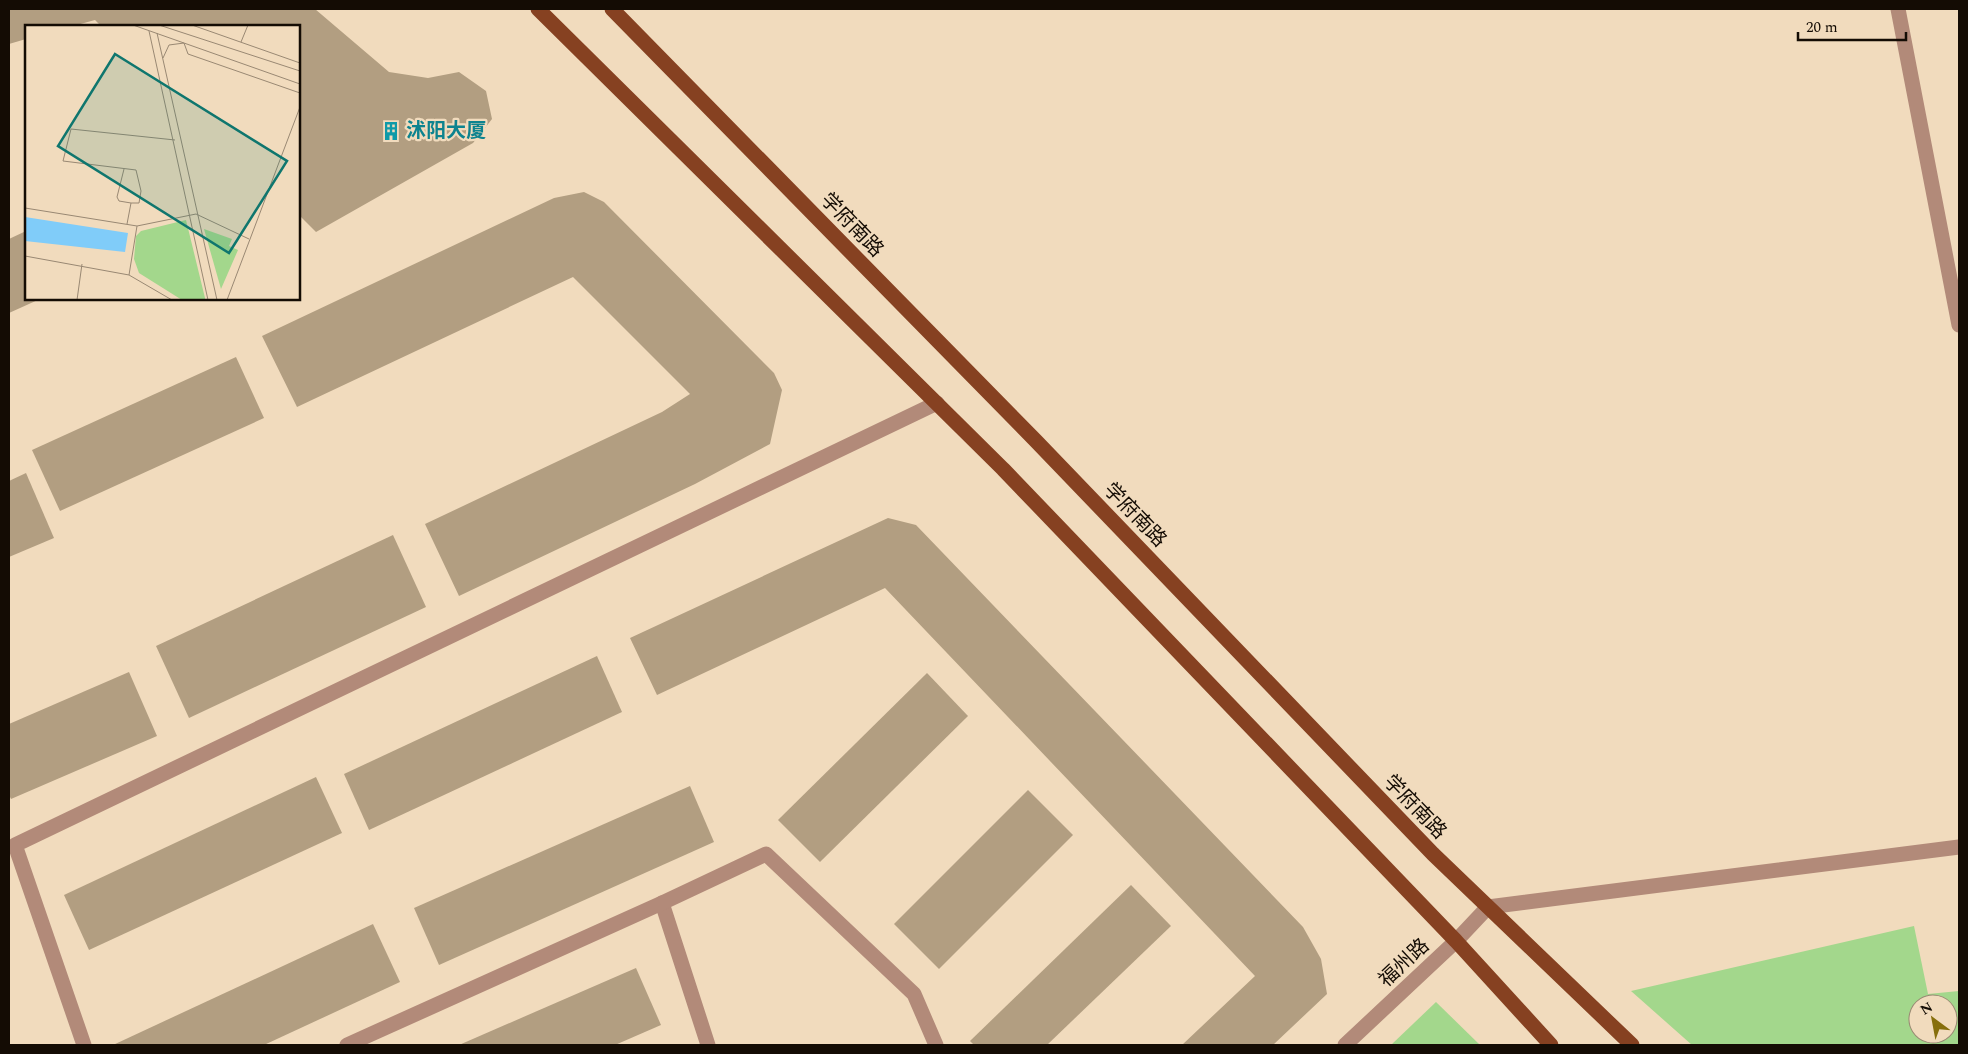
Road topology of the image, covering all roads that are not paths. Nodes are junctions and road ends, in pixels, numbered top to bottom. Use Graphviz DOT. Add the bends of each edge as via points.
graph roads {
  1 [pos="538,9"];
  2 [pos="612,9"];
  3 [pos="1898,9"];
  4 [pos="1959,325"];
  5 [pos="937,403"];
  6 [pos="1959,847"];
  7 [pos="662,903"];
  8 [pos="1488,907"];
  9 [pos="1456,941"];
  10 [pos="84,1045"];
  11 [pos="347,1045"];
  12 [pos="708,1045"];
  13 [pos="936,1045"];
  14 [pos="1345,1045"];
  15 [pos="1551,1045"];
  16 [pos="1632,1045"];
  1 -- 5 [label="main road"];
  2 -- 8 [label="main road, 学府南路" via="1036,440 1433,854"];
  3 -- 4 [label="street"];
  5 -- 9 [label="main road" via="1004,468"];
  5 -- 10 [label="street" via="15,845"];
  6 -- 8 [label="street"];
  7 -- 11 [label="street"];
  7 -- 12 [label="street"];
  7 -- 13 [label="street" via="766,854 914,994"];
  8 -- 9 [label="street, 福州路"];
  8 -- 16 [label="main road, 学府南路"];
  9 -- 14 [label="street, 福州路"];
  9 -- 15 [label="main road"];
}
